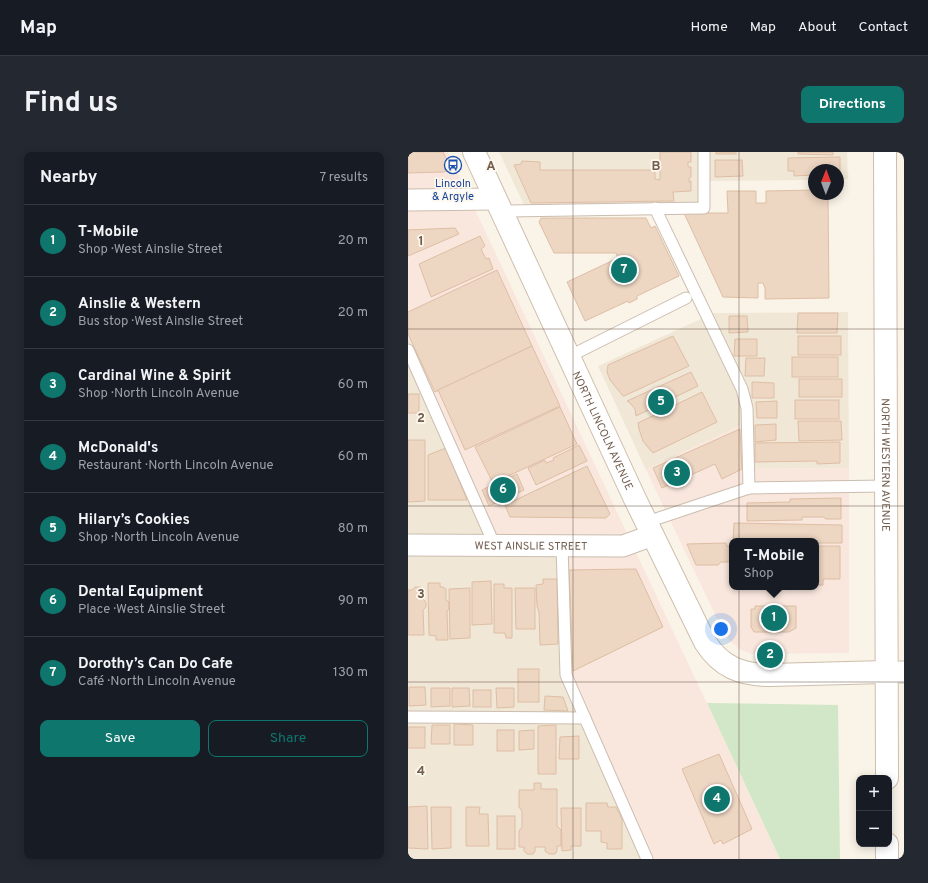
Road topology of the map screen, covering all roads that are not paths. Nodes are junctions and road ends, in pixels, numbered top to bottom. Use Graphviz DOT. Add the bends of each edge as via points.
graph roads {
  1 [pos="474,152"];
  2 [pos="704,152"];
  3 [pos="885,152"];
  4 [pos="408,200"];
  5 [pos="498,205"];
  6 [pos="656,208"];
  7 [pos="686,298"];
  8 [pos="408,350"];
  9 [pos="568,357"];
  10 [pos="413,374"];
  11 [pos="886,486"];
  12 [pos="749,488"];
  13 [pos="650,528"];
  14 [pos="408,545"];
  15 [pos="496,546"];
  16 [pos="562,546"];
  17 [pos="895,672"];
  18 [pos="408,716"];
  19 [pos="585,718"];
  20 [pos="887,775"];
  21 [pos="887,847"];
  22 [pos="647,859"];
  23 [pos="887,859"];
  1 -- 5 [label="main road, NORTH LINCOLN AVENUE"];
  2 -- 6 [label="lane" via="704,208"];
  3 -- 11 [label="main road, NORTH WESTERN AVENUE"];
  4 -- 5 [label="street"];
  5 -- 6 [label="lane"];
  5 -- 9 [label="main road, NORTH LINCOLN AVENUE"];
  6 -- 12 [label="lane" via="742,389 748,421"];
  7 -- 9 [label="lane"];
  8 -- 10 [label="lane"];
  9 -- 13 [label="main road, NORTH LINCOLN AVENUE"];
  10 -- 15 [label="lane"];
  11 -- 12 [label="lane"];
  11 -- 17 [label="main road, NORTH WESTERN AVENUE"];
  12 -- 13 [label="lane"];
  13 -- 16 [label="street, WEST AINSLIE STREET" via="623,546"];
  13 -- 17 [label="main road, NORTH LINCOLN AVENUE" via="705,642 713,654 724,663 738,670 765,675"];
  14 -- 15 [label="street, WEST AINSLIE STREET"];
  15 -- 16 [label="street, WEST AINSLIE STREET"];
  16 -- 19 [label="lane" via="566,675"];
  17 -- 20 [label="main road, NORTH WESTERN AVENUE"];
  18 -- 19 [label="lane"];
  19 -- 22 [label="lane"];
  21 -- 23 [label="main road"];
}
